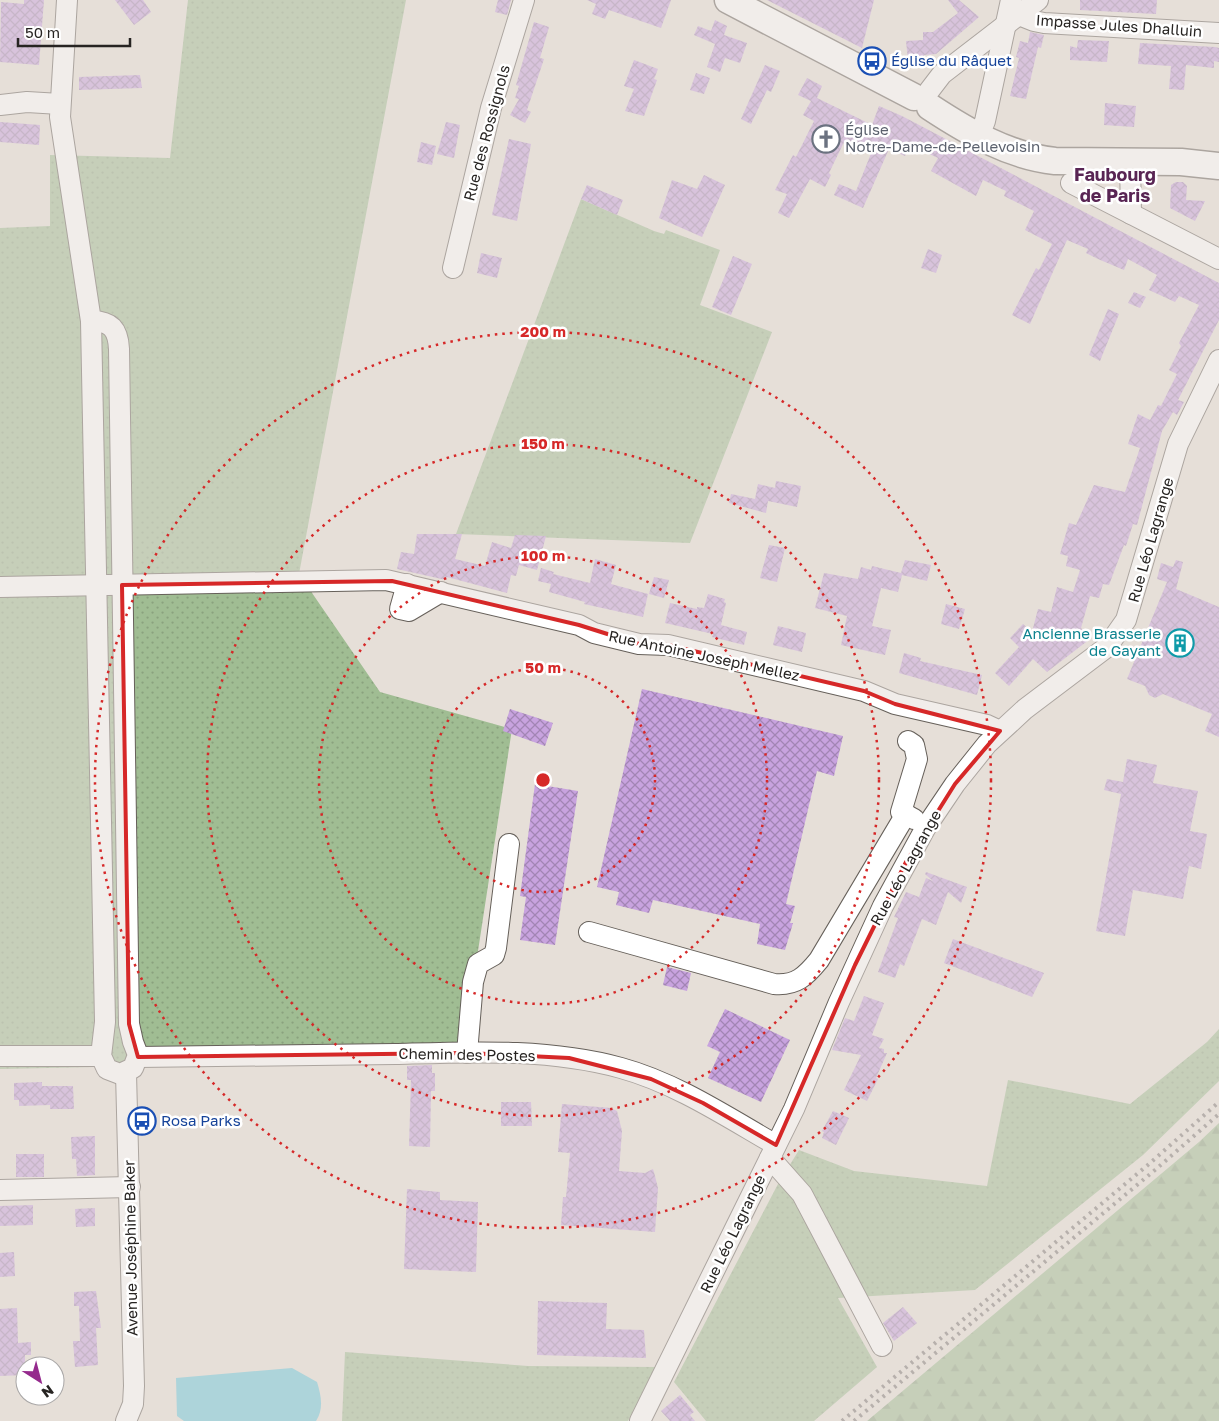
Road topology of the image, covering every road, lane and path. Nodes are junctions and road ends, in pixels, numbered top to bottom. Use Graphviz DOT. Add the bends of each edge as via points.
graph roads {
  1 [pos="67,0"];
  2 [pos="524,0"];
  3 [pos="728,0"];
  4 [pos="1038,0"];
  5 [pos="1012,14"];
  6 [pos="1219,33"];
  7 [pos="924,98"];
  8 [pos="60,104"];
  9 [pos="0,105"];
  10 [pos="979,136"];
  11 [pos="1130,161"];
  12 [pos="1219,166"];
  13 [pos="1071,183"];
  14 [pos="1131,214"];
  15 [pos="1219,259"];
  16 [pos="453,268"];
  17 [pos="90,321"];
  18 [pos="1219,360"];
  19 [pos="96,585"];
  20 [pos="122,585"];
  21 [pos="0,587"];
  22 [pos="1000,731"];
  23 [pos="908,741"];
  24 [pos="906,814"];
  25 [pos="926,827"];
  26 [pos="509,844"];
  27 [pos="589,932"];
  28 [pos="102,1051"];
  29 [pos="468,1052"];
  30 [pos="0,1056"];
  31 [pos="132,1057"];
  32 [pos="773,1152"];
  33 [pos="130,1187"];
  34 [pos="0,1190"];
  35 [pos="882,1346"];
  36 [pos="126,1421"];
  37 [pos="640,1421"];
  1 -- 8 [label="street"];
  2 -- 16 [label="street, Rue des Rossignols" via="491,108"];
  3 -- 7 [label="main road"];
  4 -- 5 [label="street"];
  5 -- 6 [label="street, Impasse Jules Dhalluin" via="1044,23"];
  5 -- 7 [label="street" via="939,76"];
  5 -- 10 [label="street"];
  7 -- 10 [label="main road"];
  8 -- 9 [label="street" via="27,102"];
  8 -- 17 [label="street"];
  10 -- 11 [label="main road" via="1045,160"];
  11 -- 12 [label="main road"];
  11 -- 14 [label="street"];
  13 -- 14 [label="street"];
  14 -- 15 [label="street"];
  17 -- 19 [label="street"];
  17 -- 20 [label="street, Avenue Joséphine Baker" via="112,325 119,344"];
  18 -- 22 [label="street, Rue Léo Lagrange" via="1178,444 1130,611 1120,630 1099,653"];
  19 -- 20 [label="street, Rue Antoine Joseph Mellez"];
  19 -- 21 [label="street, Rue Antoine Joseph Mellez"];
  19 -- 28 [label="street"];
  20 -- 22 [label="street, Rue Antoine Joseph Mellez" via="380,580 407,584 579,625 594,633 639,644 668,646 864,691 895,704"];
  20 -- 31 [label="street, Avenue Joséphine Baker"];
  22 -- 25 [label="street, Rue Léo Lagrange" via="966,769"];
  23 -- 24 [label="street" via="914,745 916,759 901,812"];
  24 -- 25 [label="street"];
  24 -- 27 [label="street" via="819,960 804,979 785,985 774,984"];
  25 -- 32 [label="street, Rue Léo Lagrange" via="890,891 855,965"];
  26 -- 29 [label="street" via="496,948 494,955 478,964 473,982"];
  28 -- 30 [label="street"];
  28 -- 31 [label="street, Chemin des Postes" via="117,1037"];
  28 -- 31 [label="street" via="103,1064 118,1074"];
  29 -- 31 [label="street, Chemin des Postes"];
  29 -- 32 [label="street, Chemin des Postes" via="555,1056 621,1068 703,1103"];
  31 -- 33 [label="street, Avenue Joséphine Baker"];
  32 -- 35 [label="street, Chemin des Postes" via="802,1194"];
  32 -- 37 [label="street, Rue Léo Lagrange"];
  33 -- 34 [label="street"];
  33 -- 36 [label="street, Avenue Joséphine Baker" via="134,1386 132,1408"];
}
